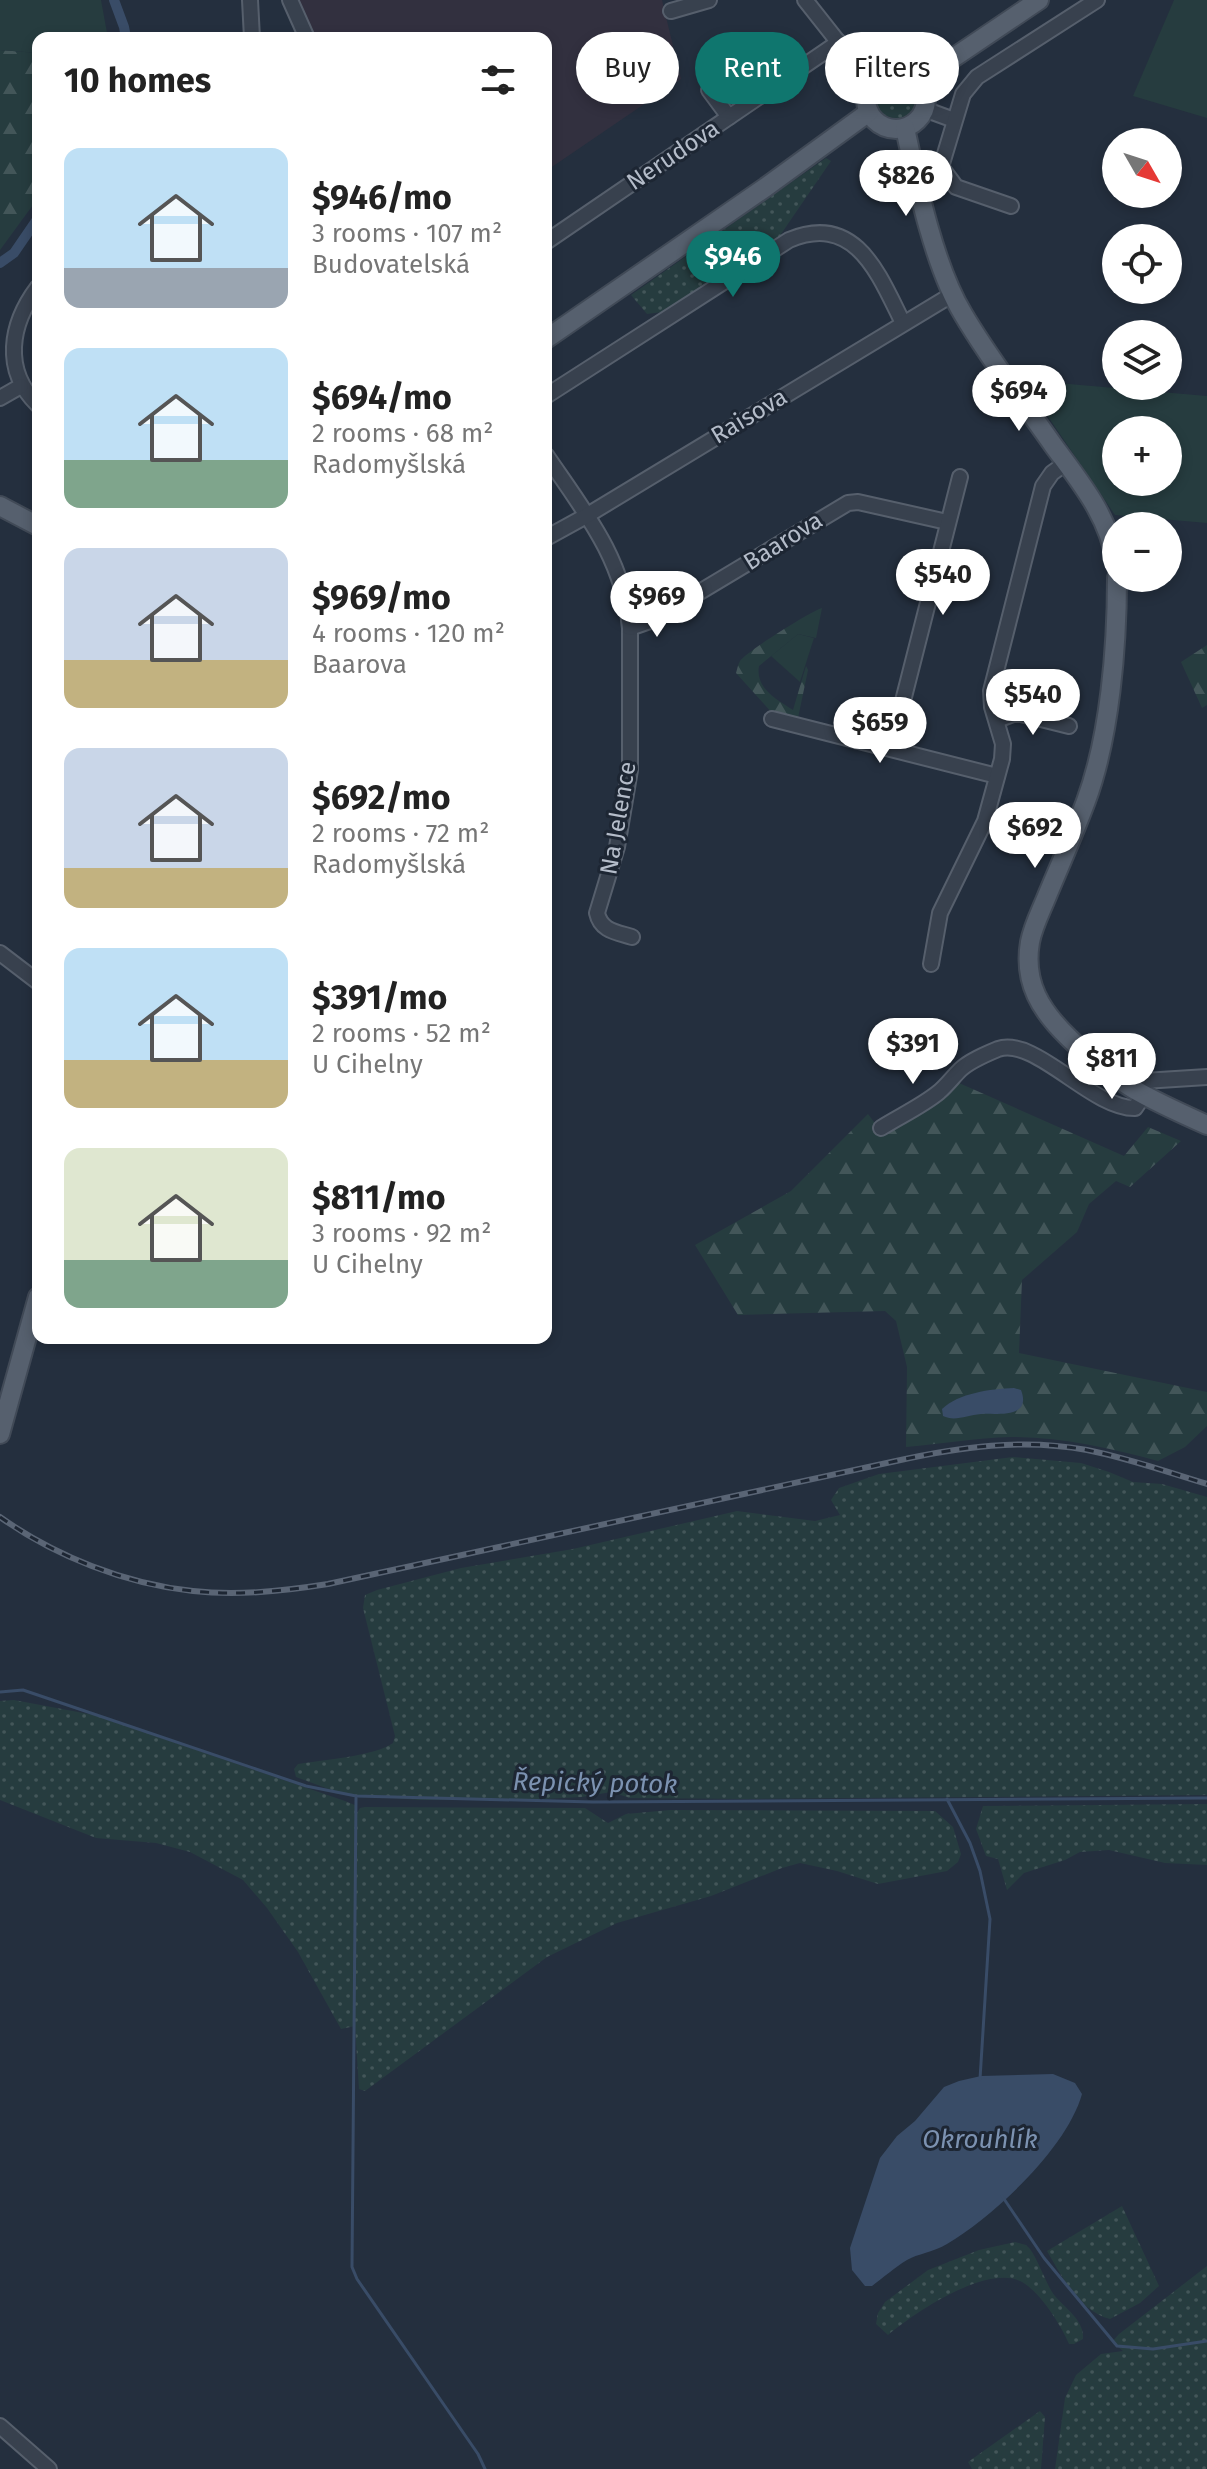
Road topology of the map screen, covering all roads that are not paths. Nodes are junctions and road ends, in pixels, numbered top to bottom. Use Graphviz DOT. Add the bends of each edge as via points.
graph roads {
  1 [pos="250,0"];
  2 [pos="290,0"];
  3 [pos="709,0"];
  4 [pos="805,0"];
  5 [pos="1039,0"];
  6 [pos="1097,0"];
  7 [pos="671,11"];
  8 [pos="252,32"];
  9 [pos="304,32"];
  10 [pos="831,32"];
  11 [pos="825,52"];
  12 [pos="959,54"];
  13 [pos="719,104"];
  14 [pos="868,104"];
  15 [pos="924,104"];
  16 [pos="924,109"];
  17 [pos="869,112"];
  18 [pos="729,117"];
  19 [pos="954,120"];
  20 [pos="905,128"];
  21 [pos="1011,206"];
  22 [pos="552,238"];
  23 [pos="953,294"];
  24 [pos="32,297"];
  25 [pos="903,323"];
  26 [pos="552,335"];
  27 [pos="21,386"];
  28 [pos="552,392"];
  29 [pos="0,398"];
  30 [pos="32,398"];
  31 [pos="1066,463"];
  32 [pos="552,464"];
  33 [pos="960,477"];
  34 [pos="0,506"];
  35 [pos="586,516"];
  36 [pos="1102,518"];
  37 [pos="947,522"];
  38 [pos="32,523"];
  39 [pos="552,535"];
  40 [pos="1116,592"];
  41 [pos="630,628"];
  42 [pos="772,719"];
  43 [pos="997,720"];
  44 [pos="1069,726"];
  45 [pos="891,748"];
  46 [pos="997,776"];
  47 [pos="632,937"];
  48 [pos="0,953"];
  49 [pos="931,964"];
  50 [pos="32,977"];
  51 [pos="1207,1077"];
  52 [pos="1144,1089"];
  53 [pos="1207,1125"];
  54 [pos="881,1128"];
  55 [pos="32,1319"];
  56 [pos="0,1434"];
  57 [pos="0,2426"];
  58 [pos="49,2469"];
  1 -- 8 [label="street"];
  2 -- 9 [label="street"];
  3 -- 7 [label="street"];
  4 -- 10 [label="street"];
  5 -- 12 [label="main road"];
  6 -- 19 [label="street" via="977,77 963,94"];
  11 -- 18 [label="street, Nerudova"];
  13 -- 18 [label="street"];
  14 -- 17 [label="main road"];
  15 -- 16 [label="main road"];
  16 -- 19 [label="street"];
  16 -- 20 [label="main road"];
  17 -- 20 [label="main road" via="880,125"];
  17 -- 26 [label="main road"];
  18 -- 22 [label="street, Nerudova"];
  19 -- 21 [label="street" via="941,161 943,172 956,187"];
  20 -- 23 [label="main road"];
  23 -- 25 [label="street, Raisova"];
  23 -- 31 [label="main road"];
  24 -- 27 [label="street" via="14,338"];
  25 -- 28 [label="street" via="862,251 836,236 810,234 789,240"];
  25 -- 35 [label="street, Raisova"];
  27 -- 29 [label="street"];
  27 -- 30 [label="street"];
  31 -- 36 [label="main road"];
  31 -- 43 [label="street" via="1043,486 991,691"];
  32 -- 35 [label="street, Na Jelence"];
  33 -- 37 [label="street"];
  34 -- 38 [label="main road"];
  35 -- 39 [label="street, Raisova"];
  35 -- 41 [label="street, Na Jelence" via="620,576"];
  37 -- 41 [label="street, Baarova" via="848,503 653,620"];
  37 -- 45 [label="street"];
  40 -- 52 [label="main road" via="1101,748 1028,956 1031,984 1043,1011 1103,1071"];
  41 -- 47 [label="street, Na Jelence" via="630,770 617,847 597,913 606,929"];
  42 -- 45 [label="street"];
  43 -- 44 [label="street" via="1021,714"];
  43 -- 46 [label="street" via="1004,751"];
  45 -- 46 [label="street"];
  46 -- 49 [label="street" via="985,821 940,913"];
  48 -- 50 [label="street"];
  51 -- 52 [label="street"];
  52 -- 53 [label="main road"];
  52 -- 54 [label="street" via="1135,1108 1123,1108 1012,1046 963,1067 938,1093"];
  55 -- 56 [label="main road"];
  57 -- 58 [label="street"];
}
